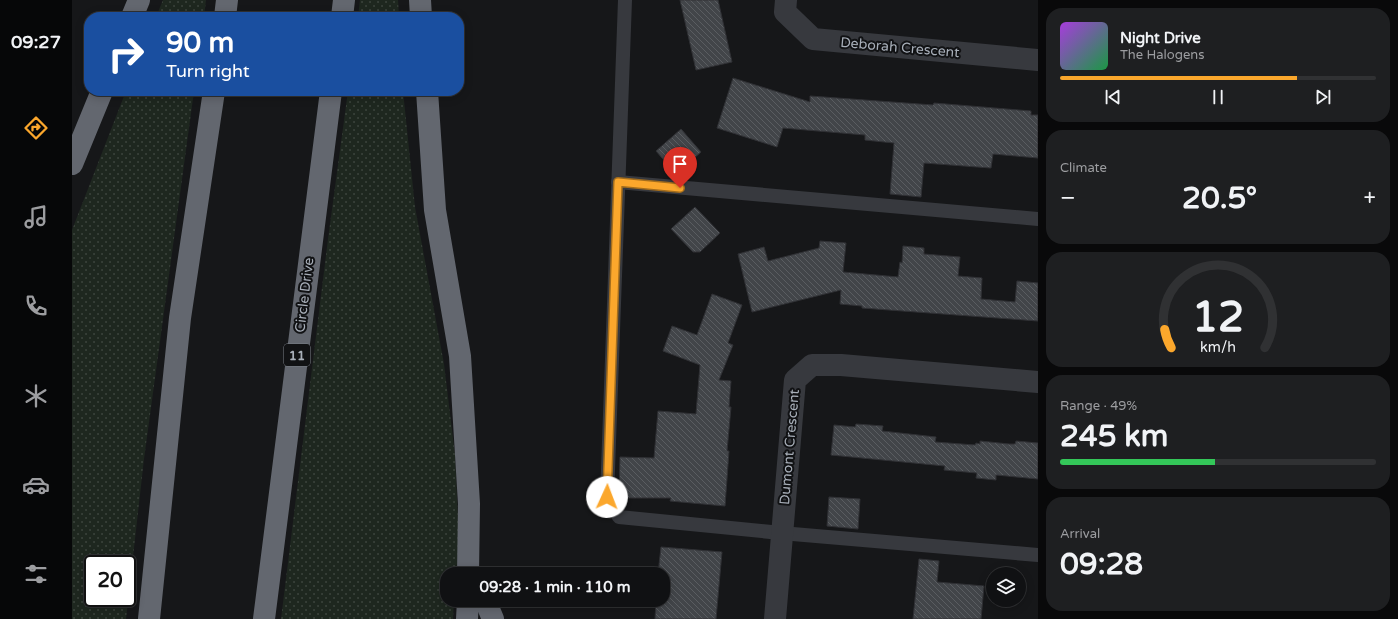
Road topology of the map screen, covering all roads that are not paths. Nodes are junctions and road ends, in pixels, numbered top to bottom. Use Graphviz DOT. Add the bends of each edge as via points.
graph roads {
  1 [pos="139,0"];
  2 [pos="227,0"];
  3 [pos="344,0"];
  4 [pos="420,0"];
  5 [pos="625,0"];
  6 [pos="786,0"];
  7 [pos="134,12"];
  8 [pos="226,12"];
  9 [pos="343,12"];
  10 [pos="421,12"];
  11 [pos="1038,60"];
  12 [pos="100,96"];
  13 [pos="213,96"];
  14 [pos="330,96"];
  15 [pos="427,96"];
  16 [pos="72,164"];
  17 [pos="618,182"];
  18 [pos="1038,219"];
  19 [pos="1038,382"];
  20 [pos="469,504"];
  21 [pos="781,533"];
  22 [pos="1038,555"];
  23 [pos="468,567"];
  24 [pos="480,567"];
  25 [pos="468,607"];
  26 [pos="488,607"];
  27 [pos="149,619"];
  28 [pos="264,619"];
  29 [pos="467,619"];
  30 [pos="493,619"];
  31 [pos="775,619"];
  1 -- 7 [label="highway"];
  2 -- 8 [label="highway"];
  3 -- 9 [label="highway"];
  4 -- 10 [label="highway"];
  5 -- 17 [label="lane"];
  6 -- 11 [label="street, Deborah Crescent" via="785,12 814,39"];
  12 -- 16 [label="highway"];
  13 -- 27 [label="highway" via="180,318"];
  14 -- 28 [label="highway, Circle Drive / 11"];
  15 -- 20 [label="highway" via="435,210 460,356"];
  17 -- 18 [label="lane"];
  17 -- 21 [label="lane" via="607,497 619,517"];
  19 -- 21 [label="street, Dumont Crescent" via="840,365 812,365 796,380"];
  20 -- 23 [label="highway"];
  20 -- 24 [label="highway"];
  21 -- 22 [label="lane"];
  21 -- 31 [label="street, Dumont Crescent"];
  25 -- 29 [label="highway"];
  26 -- 30 [label="highway"];
}
